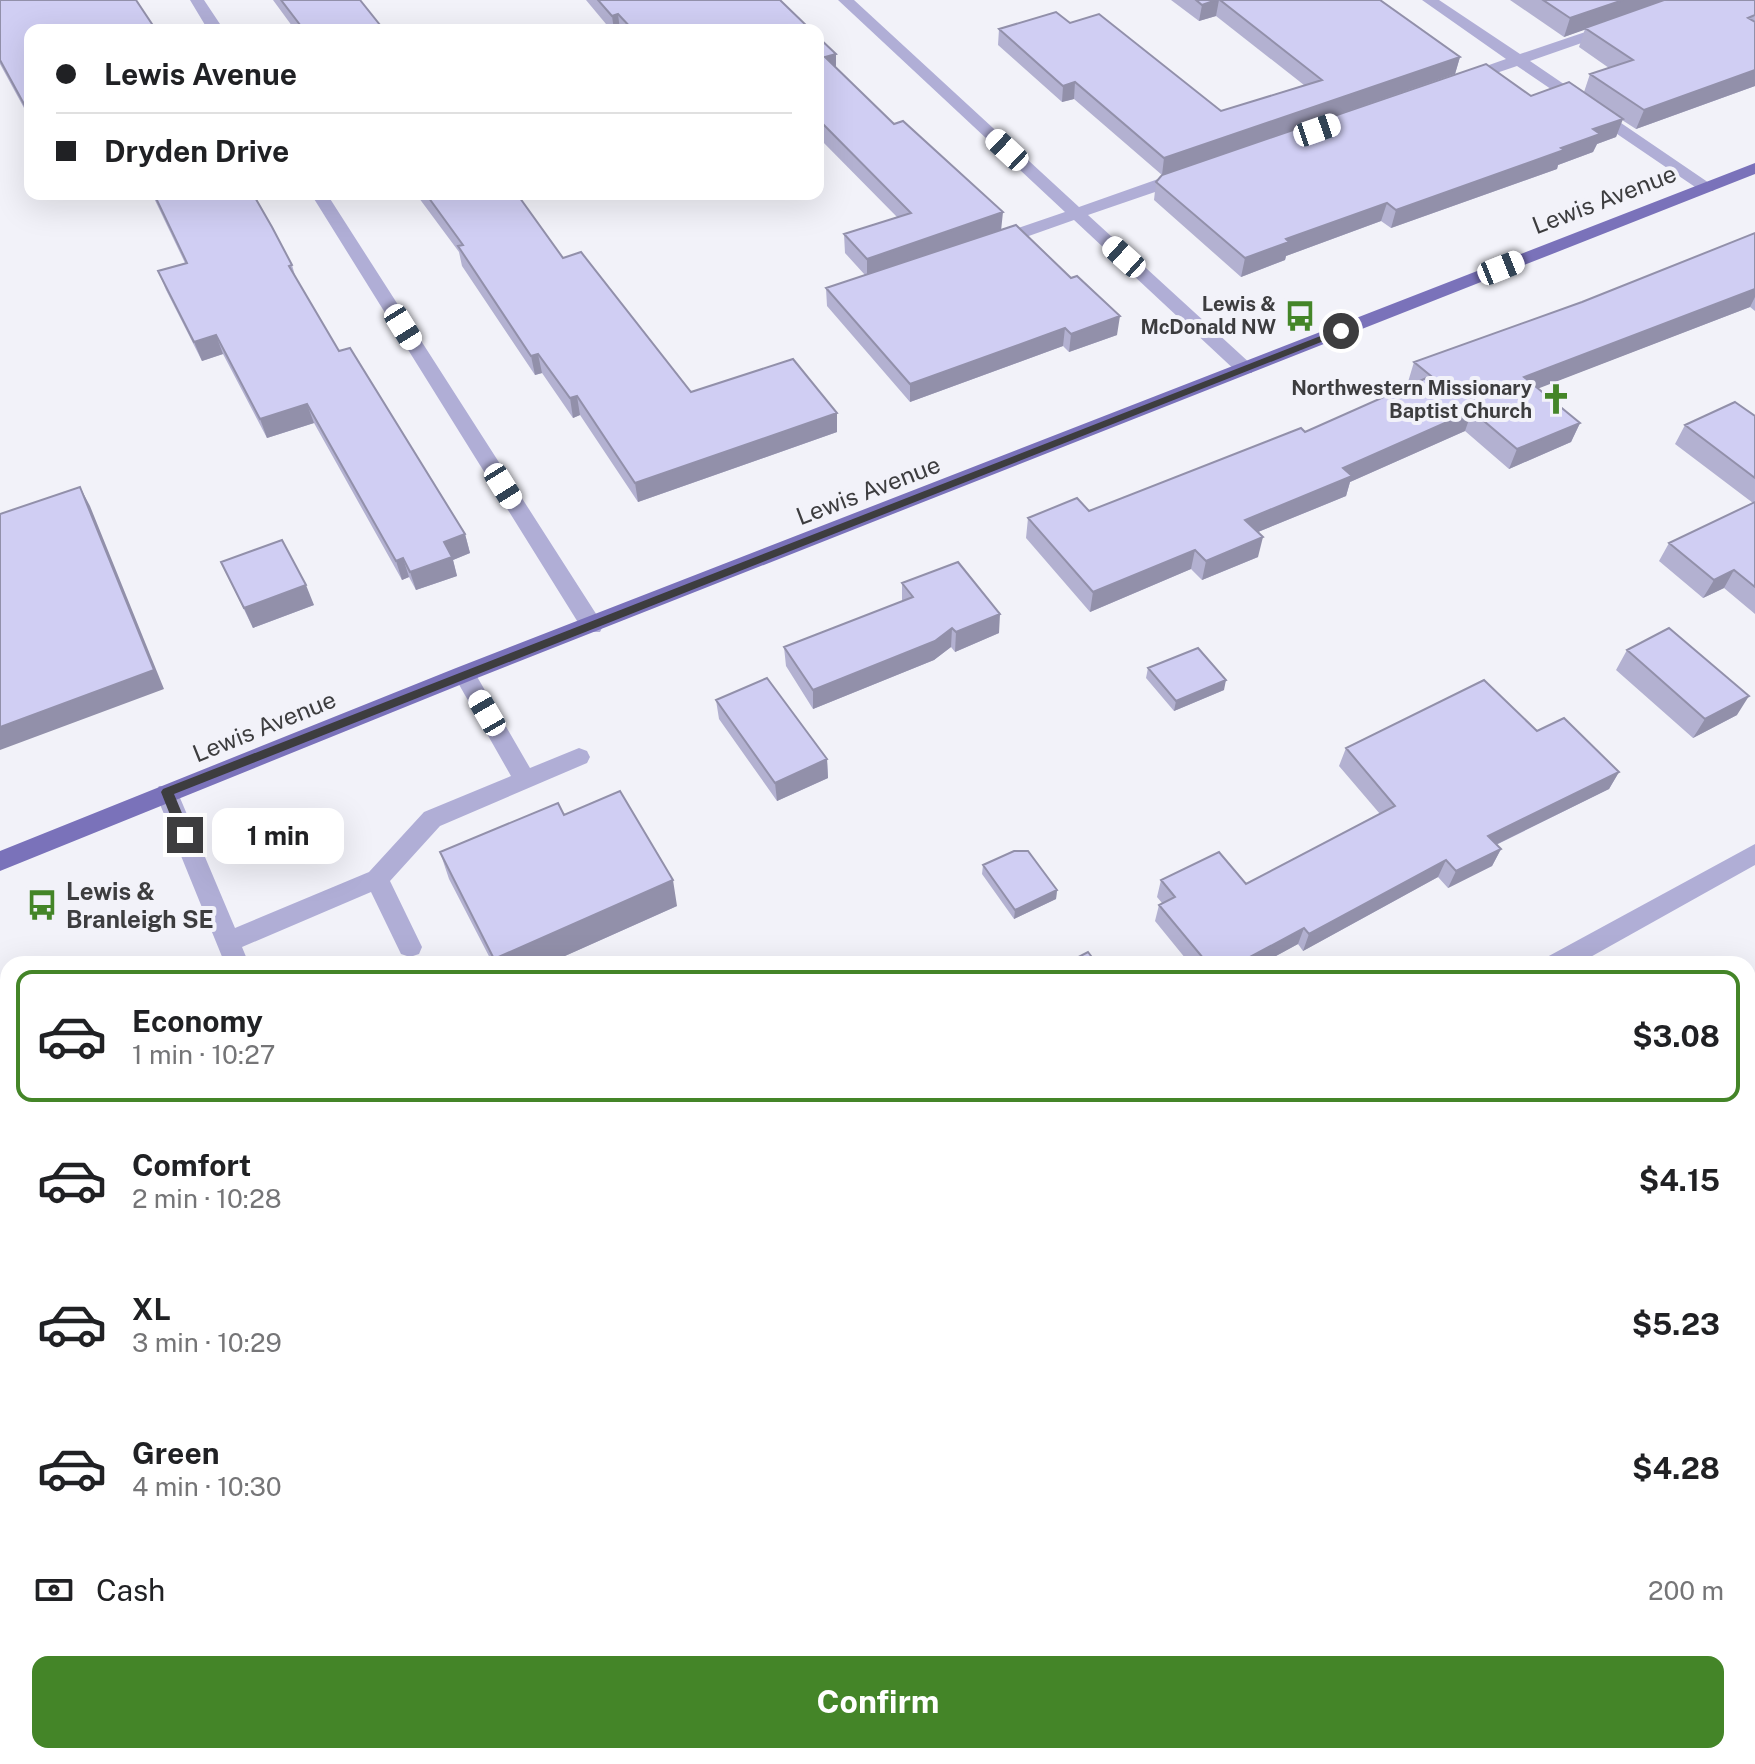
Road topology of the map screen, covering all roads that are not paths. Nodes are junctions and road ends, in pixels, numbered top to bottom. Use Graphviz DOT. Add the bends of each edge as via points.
graph roads {
  1 [pos="197,0"];
  2 [pos="845,0"];
  3 [pos="1429,0"];
  4 [pos="212,24"];
  5 [pos="1622,25"];
  6 [pos="1519,60"];
  7 [pos="1444,86"];
  8 [pos="1755,168"];
  9 [pos="1206,169"];
  10 [pos="1707,187"];
  11 [pos="323,200"];
  12 [pos="1077,214"];
  13 [pos="981,247"];
  14 [pos="1245,369"];
  15 [pos="592,626"];
  16 [pos="464,674"];
  17 [pos="579,757"];
  18 [pos="525,780"];
  19 [pos="167,792"];
  20 [pos="1755,854"];
  21 [pos="0,861"];
  22 [pos="377,879"];
  23 [pos="410,947"];
  24 [pos="233,953"];
  25 [pos="1570,956"];
  1 -- 4 [label="street"];
  2 -- 12 [label="street"];
  3 -- 6 [label="street"];
  5 -- 6 [label="street"];
  6 -- 7 [label="street"];
  6 -- 10 [label="street"];
  8 -- 10 [label="main road, Lewis Avenue"];
  9 -- 12 [label="street"];
  10 -- 14 [label="main road, Lewis Avenue"];
  11 -- 15 [label="street"];
  12 -- 13 [label="street"];
  12 -- 14 [label="street"];
  14 -- 15 [label="main road, Lewis Avenue"];
  15 -- 16 [label="main road, Lewis Avenue"];
  16 -- 18 [label="street"];
  16 -- 19 [label="main road, Lewis Avenue"];
  17 -- 18 [label="street"];
  18 -- 22 [label="street" via="432,819"];
  19 -- 21 [label="main road, Lewis Avenue"];
  19 -- 24 [label="street"];
  20 -- 25 [label="street"];
  22 -- 23 [label="street"];
  22 -- 24 [label="street"];
}
